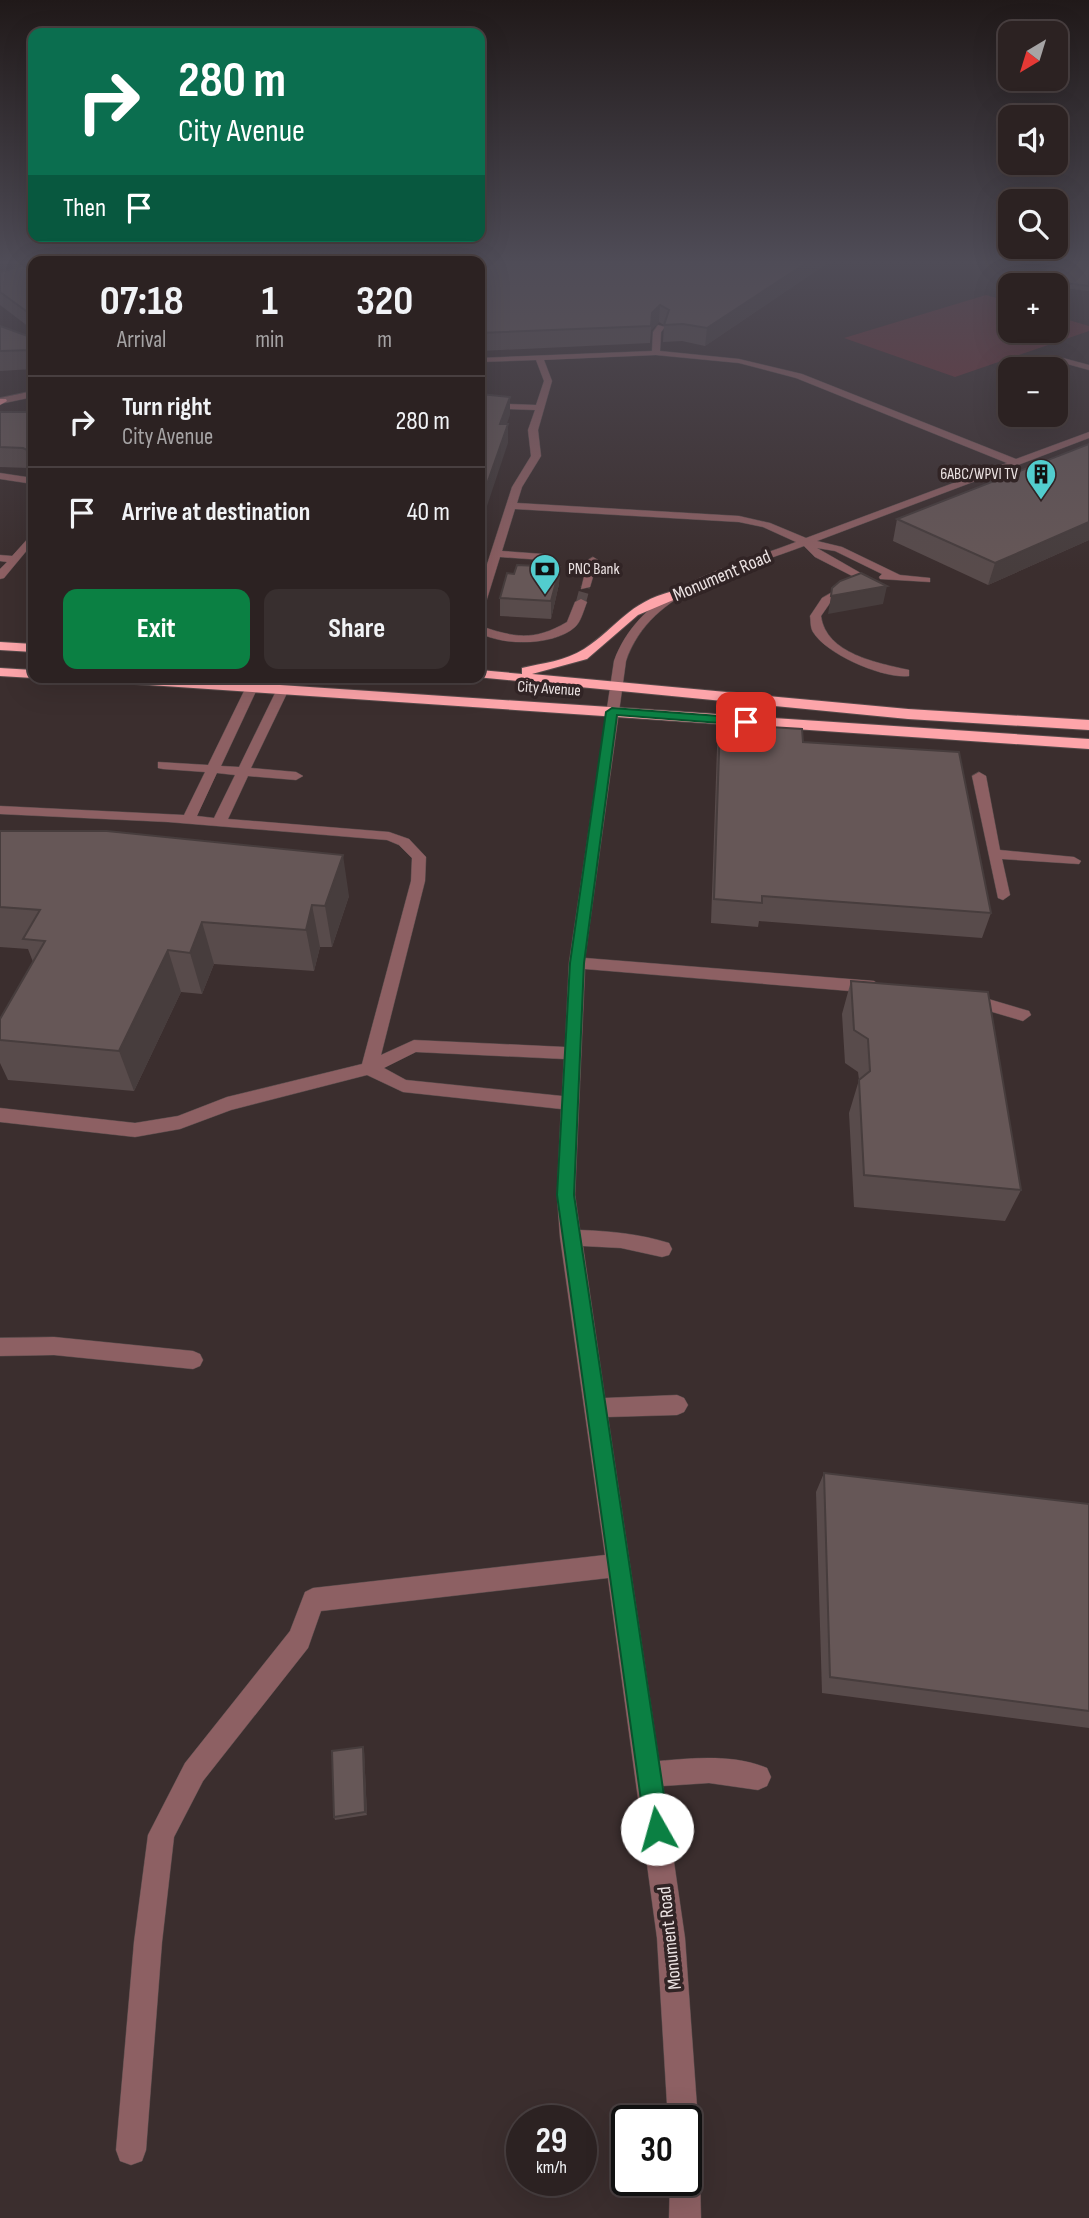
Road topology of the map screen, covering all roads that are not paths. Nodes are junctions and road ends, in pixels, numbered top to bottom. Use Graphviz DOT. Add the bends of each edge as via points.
graph roads {
  1 [pos="542,364"];
  2 [pos="748,364"];
  3 [pos="28,395"];
  4 [pos="1,401"];
  5 [pos="485,405"];
  6 [pos="540,408"];
  7 [pos="1089,435"];
  8 [pos="1017,463"];
  9 [pos="0,476"];
  10 [pos="28,480"];
  11 [pos="511,506"];
  12 [pos="28,542"];
  13 [pos="804,542"];
  14 [pos="496,554"];
  15 [pos="28,556"];
  16 [pos="16,557"];
  17 [pos="543,557"];
  18 [pos="0,558"];
  19 [pos="593,560"];
  20 [pos="0,576"];
  21 [pos="896,577"];
  22 [pos="866,579"];
  23 [pos="926,580"];
  24 [pos="485,587"];
  25 [pos="585,587"];
  26 [pos="673,595"];
  27 [pos="581,602"];
  28 [pos="485,631"];
  29 [pos="0,646"];
  30 [pos="28,648"];
  31 [pos="0,672"];
  32 [pos="905,673"];
  33 [pos="28,674"];
  34 [pos="485,674"];
  35 [pos="506,675"];
  36 [pos="187,683"];
  37 [pos="616,686"];
  38 [pos="252,687"];
  39 [pos="283,689"];
  40 [pos="612,712"];
  41 [pos="1089,725"];
  42 [pos="1089,744"];
  43 [pos="163,765"];
  44 [pos="213,769"];
  45 [pos="244,772"];
  46 [pos="296,776"];
  47 [pos="979,776"];
  48 [pos="0,810"];
  49 [pos="189,820"];
  50 [pos="219,822"];
  51 [pos="994,854"];
  52 [pos="1074,861"];
  53 [pos="1003,895"];
  54 [pos="577,963"];
  55 [pos="885,988"];
  56 [pos="952,996"];
  57 [pos="1023,1015"];
  58 [pos="573,1053"];
  59 [pos="369,1068"];
  60 [pos="570,1103"];
  61 [pos="0,1115"];
  62 [pos="570,1237"];
  63 [pos="662,1248"];
  64 [pos="0,1347"];
  65 [pos="193,1360"];
  66 [pos="677,1405"];
  67 [pos="594,1408"];
  68 [pos="619,1565"];
  69 [pos="650,1774"];
  70 [pos="758,1777"];
  71 [pos="682,2105"];
  72 [pos="131,2150"];
  73 [pos="685,2196"];
  74 [pos="685,2218"];
  1 -- 6 [label="street" via="548,380"];
  2 -- 8 [label="street" via="789,373"];
  3 -- 4 [label="street"];
  5 -- 6 [label="street"];
  6 -- 11 [label="street" via="533,430 534,462 519,482"];
  7 -- 8 [label="street, Monument Road"];
  8 -- 13 [label="street, Monument Road"];
  9 -- 10 [label="street"];
  11 -- 13 [label="street" via="739,519"];
  11 -- 14 [label="street"];
  12 -- 16 [label="street"];
  13 -- 21 [label="street" via="838,549"];
  13 -- 22 [label="street"];
  13 -- 26 [label="street, Monument Road"];
  14 -- 17 [label="street"];
  14 -- 24 [label="street"];
  15 -- 16 [label="street"];
  16 -- 18 [label="street"];
  16 -- 20 [label="street"];
  19 -- 25 [label="street"];
  21 -- 22 [label="street"];
  21 -- 23 [label="street"];
  22 -- 32 [label="street" via="820,603 816,627 829,644 847,656"];
  26 -- 35 [label="highway" via="631,611 600,644 581,656"];
  26 -- 37 [label="street, Monument Road" via="646,614 630,635"];
  27 -- 28 [label="street" via="572,624 548,636 506,637"];
  29 -- 30 [label="highway"];
  31 -- 33 [label="highway"];
  34 -- 35 [label="highway, City Avenue"];
  35 -- 37 [label="highway, City Avenue"];
  36 -- 38 [label="highway, City Avenue"];
  37 -- 40 [label="street, Monument Road"];
  37 -- 41 [label="highway, City Avenue" via="908,714"];
  38 -- 39 [label="highway, City Avenue"];
  38 -- 44 [label="street"];
  39 -- 40 [label="highway, City Avenue"];
  39 -- 45 [label="street"];
  40 -- 42 [label="highway, City Avenue"];
  40 -- 54 [label="street, Monument Road"];
  43 -- 44 [label="street"];
  44 -- 45 [label="street"];
  44 -- 49 [label="street"];
  45 -- 46 [label="street"];
  45 -- 50 [label="street"];
  47 -- 51 [label="street"];
  48 -- 49 [label="street"];
  49 -- 50 [label="street"];
  50 -- 59 [label="street" via="390,836 419,857 418,881"];
  51 -- 52 [label="street"];
  51 -- 53 [label="street"];
  54 -- 55 [label="street"];
  54 -- 58 [label="street, Monument Road"];
  56 -- 57 [label="street"];
  58 -- 59 [label="street" via="414,1046"];
  58 -- 60 [label="street, Monument Road"];
  59 -- 60 [label="street" via="403,1086"];
  59 -- 61 [label="street" via="227,1104 180,1122 135,1130"];
  60 -- 62 [label="street, Monument Road" via="566,1182"];
  62 -- 63 [label="street"];
  62 -- 67 [label="street, Monument Road"];
  64 -- 65 [label="street" via="54,1346"];
  66 -- 67 [label="street"];
  67 -- 68 [label="street, Monument Road"];
  68 -- 69 [label="street, Monument Road"];
  68 -- 72 [label="street" via="313,1600 299,1639 194,1772 161,1835"];
  69 -- 70 [label="street" via="709,1770"];
  69 -- 71 [label="street, Monument Road" via="671,1938"];
  73 -- 74 [label="street"];
}
